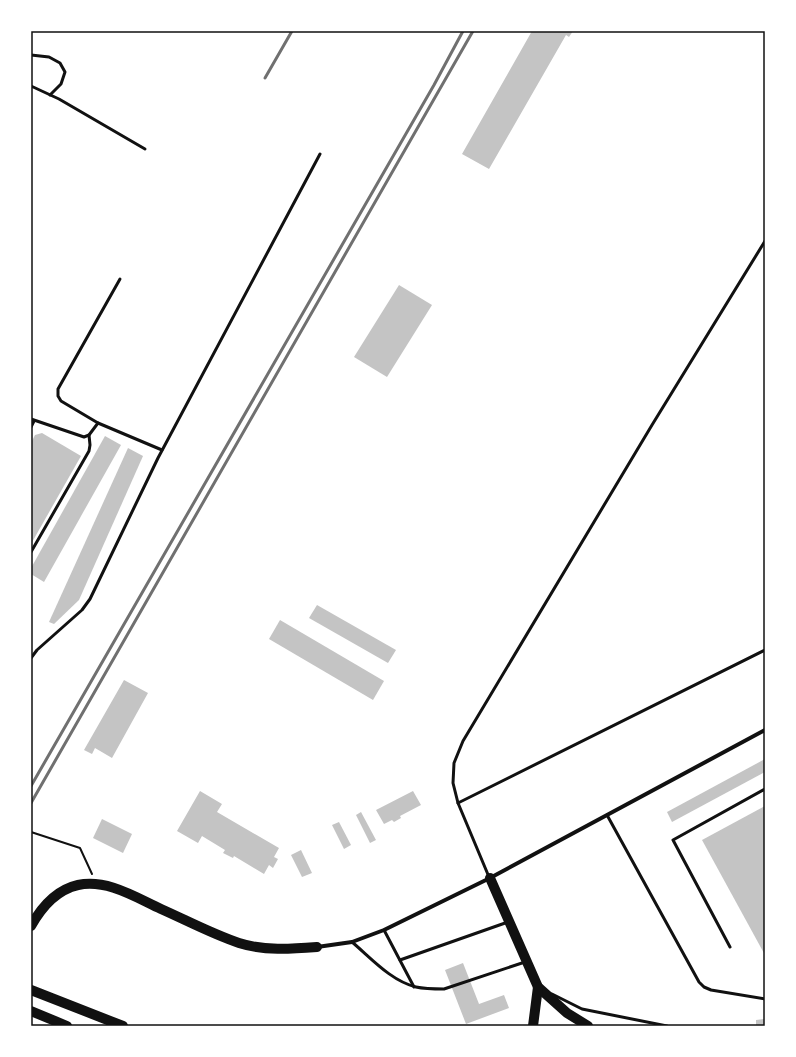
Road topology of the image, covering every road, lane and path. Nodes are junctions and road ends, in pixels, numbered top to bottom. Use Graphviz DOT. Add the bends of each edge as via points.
graph roads {
  1 [pos="31,55"];
  2 [pos="31,86"];
  3 [pos="50,95"];
  4 [pos="145,149"];
  5 [pos="320,154"];
  6 [pos="765,242"];
  7 [pos="120,279"];
  8 [pos="33,420"];
  9 [pos="98,423"];
  10 [pos="31,427"];
  11 [pos="89,435"];
  12 [pos="162,450"];
  13 [pos="31,552"];
  14 [pos="765,650"];
  15 [pos="31,658"];
  16 [pos="765,730"];
  17 [pos="765,790"];
  18 [pos="458,803"];
  19 [pos="607,815"];
  20 [pos="31,832"];
  21 [pos="490,878"];
  22 [pos="96,884"];
  23 [pos="510,921"];
  24 [pos="31,926"];
  25 [pos="384,930"];
  26 [pos="352,942"];
  27 [pos="317,947"];
  28 [pos="730,947"];
  29 [pos="400,960"];
  30 [pos="527,961"];
  31 [pos="414,987"];
  32 [pos="538,987"];
  33 [pos="31,990"];
  34 [pos="765,999"];
  35 [pos="31,1011"];
  36 [pos="67,1026"];
  37 [pos="123,1026"];
  38 [pos="533,1026"];
  39 [pos="588,1026"];
  40 [pos="667,1026"];
  1 -- 3 [label="lane" via="49,57 60,63 65,72 61,84"];
  2 -- 3 [label="lane"];
  3 -- 4 [label="lane"];
  5 -- 12 [label="lane"];
  6 -- 18 [label="lane" via="462,741 454,763 453,783"];
  7 -- 9 [label="lane" via="58,389 61,401"];
  8 -- 10 [label="lane"];
  8 -- 11 [label="lane" via="84,437"];
  9 -- 11 [label="lane"];
  9 -- 12 [label="lane"];
  11 -- 13 [label="lane" via="89,451"];
  12 -- 15 [label="lane" via="90,599 82,610"];
  14 -- 18 [label="lane"];
  16 -- 19 [label="street"];
  17 -- 28 [label="lane" via="673,840"];
  18 -- 21 [label="lane"];
  19 -- 21 [label="street"];
  19 -- 34 [label="lane" via="699,982 711,990"];
  20 -- 22 [label="path" via="80,848"];
  21 -- 23 [label="main road"];
  21 -- 25 [label="street"];
  22 -- 24 [label="main road" via="77,885 60,893 47,903"];
  22 -- 27 [label="main road" via="118,889 239,943 288,950"];
  23 -- 29 [label="lane"];
  23 -- 30 [label="main road"];
  25 -- 26 [label="street"];
  25 -- 29 [label="lane"];
  26 -- 27 [label="street"];
  26 -- 31 [label="lane" via="380,966"];
  29 -- 31 [label="lane"];
  30 -- 31 [label="lane" via="444,989"];
  30 -- 32 [label="main road"];
  32 -- 38 [label="main road"];
  32 -- 39 [label="main road" via="567,1013"];
  32 -- 40 [label="lane" via="582,1009"];
  33 -- 37 [label="main road"];
  35 -- 36 [label="main road"];
}
